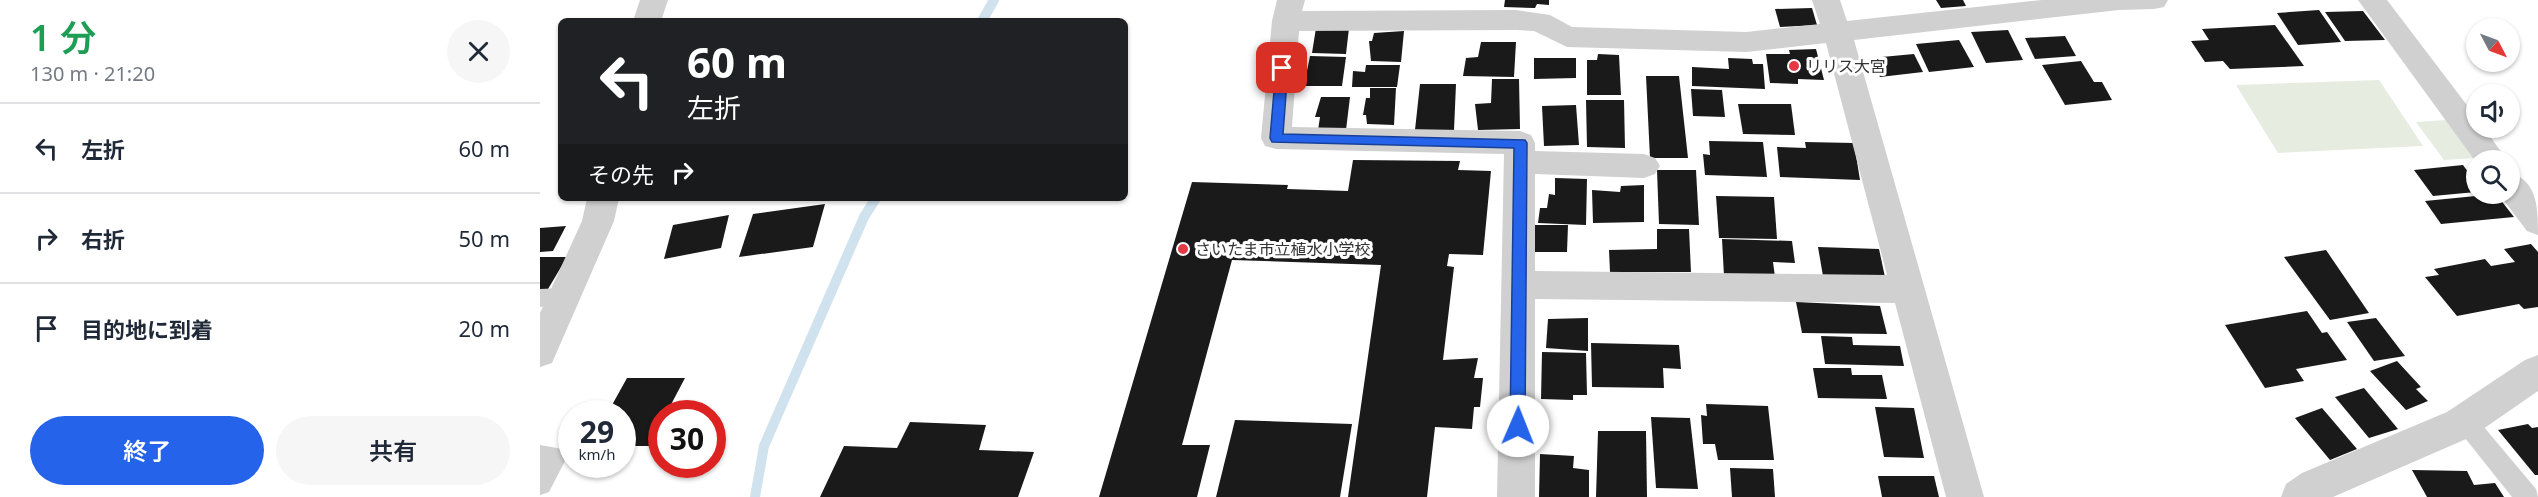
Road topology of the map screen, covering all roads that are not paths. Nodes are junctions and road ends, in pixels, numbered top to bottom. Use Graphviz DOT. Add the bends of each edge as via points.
graph roads {
  1 [pos="654,0"];
  2 [pos="1826,0"];
  3 [pos="2154,0"];
  4 [pos="2372,0"];
  5 [pos="1288,10"];
  6 [pos="648,18"];
  7 [pos="1837,33"];
  8 [pos="2484,150"];
  9 [pos="1520,162"];
  10 [pos="1644,166"];
  11 [pos="2520,198"];
  12 [pos="602,201"];
  13 [pos="2538,222"];
  14 [pos="1521,285"];
  15 [pos="1906,289"];
  16 [pos="552,298"];
  17 [pos="540,352"];
  18 [pos="2538,371"];
  19 [pos="2464,421"];
  20 [pos="540,456"];
  21 [pos="540,484"];
  22 [pos="1516,497"];
  23 [pos="1965,497"];
  24 [pos="2300,497"];
  25 [pos="2527,497"];
  1 -- 6 [label="street"];
  2 -- 7 [label="street"];
  3 -- 7 [label="street"];
  4 -- 8 [label="street"];
  5 -- 7 [label="street" via="1540,22 1567,37 1746,42"];
  5 -- 9 [label="street" via="1276,138 1520,143"];
  7 -- 15 [label="street"];
  9 -- 10 [label="street"];
  9 -- 14 [label="street"];
  11 -- 13 [label="street"];
  12 -- 16 [label="street" via="598,221"];
  14 -- 15 [label="street"];
  14 -- 22 [label="street"];
  15 -- 23 [label="street"];
  16 -- 17 [label="street"];
  18 -- 19 [label="street"];
  19 -- 24 [label="street" via="2316,486"];
  19 -- 25 [label="lane"];
  20 -- 21 [label="lane" via="555,457"];
}
